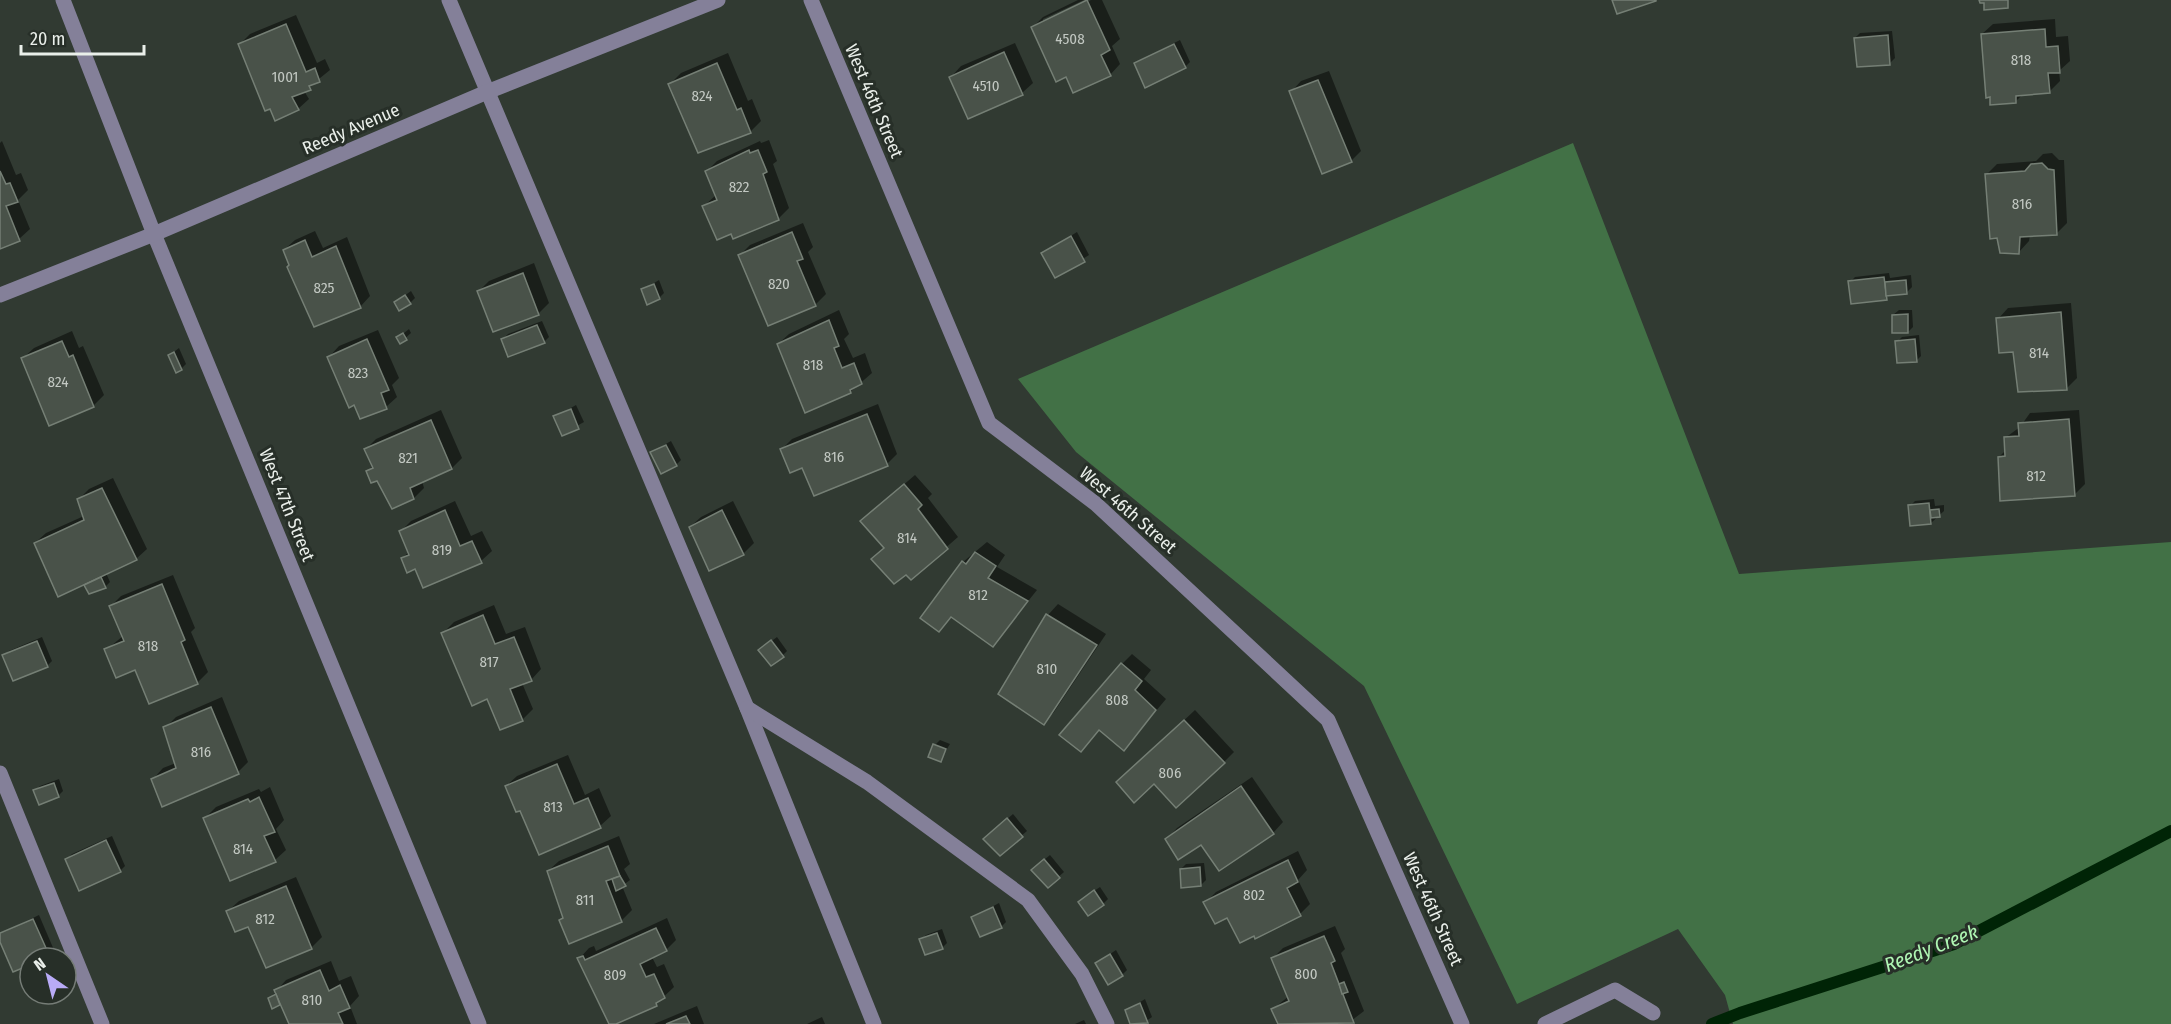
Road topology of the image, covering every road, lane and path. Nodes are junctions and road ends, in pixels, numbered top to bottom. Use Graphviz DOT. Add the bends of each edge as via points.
graph roads {
  1 [pos="63,0"];
  2 [pos="449,0"];
  3 [pos="718,0"];
  4 [pos="811,0"];
  5 [pos="487,92"];
  6 [pos="154,234"];
  7 [pos="0,295"];
  8 [pos="747,708"];
  9 [pos="0,773"];
  10 [pos="1653,1013"];
  11 [pos="102,1024"];
  12 [pos="479,1024"];
  13 [pos="874,1024"];
  14 [pos="1107,1024"];
  15 [pos="1462,1024"];
  16 [pos="1545,1024"];
  1 -- 6 [label="street, West 47th Street"];
  2 -- 5 [label="street"];
  3 -- 5 [label="street, Reedy Avenue"];
  4 -- 15 [label="street, West 46th Street" via="989,423 1096,504 1328,720"];
  5 -- 6 [label="street, Reedy Avenue"];
  5 -- 8 [label="street"];
  6 -- 7 [label="street, Reedy Avenue"];
  6 -- 12 [label="street, West 47th Street"];
  8 -- 13 [label="street"];
  8 -- 14 [label="street" via="867,782 1028,900 1082,974"];
  9 -- 11 [label="street"];
  10 -- 16 [label="street" via="1615,990"];
}
